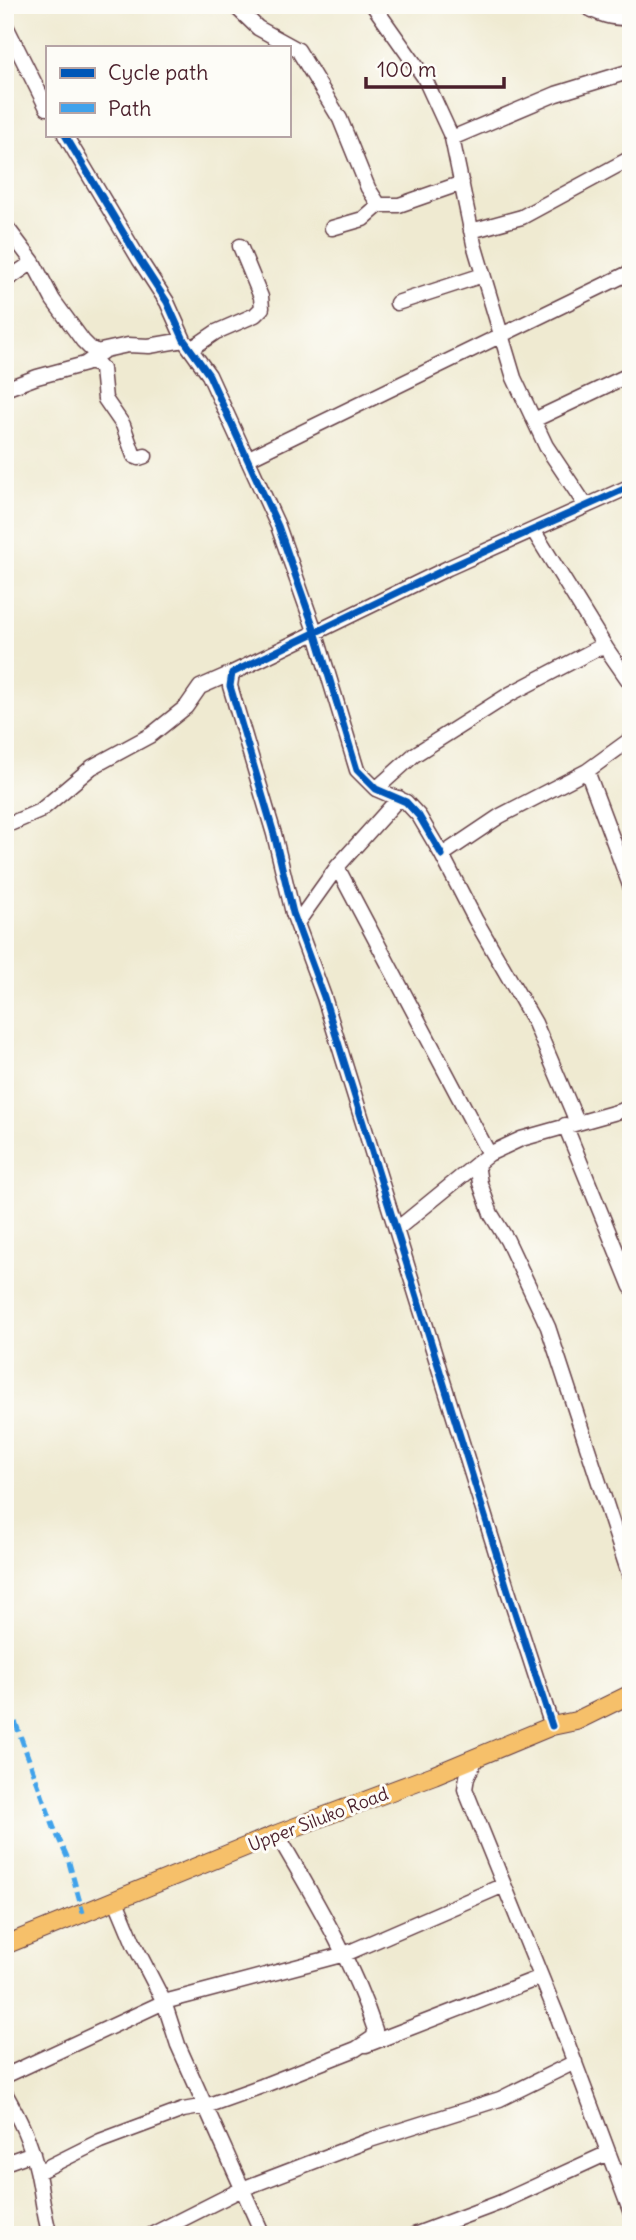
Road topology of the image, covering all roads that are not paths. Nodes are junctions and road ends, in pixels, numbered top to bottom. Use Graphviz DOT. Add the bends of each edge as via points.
graph roads {
  1 [pos="234,5"];
  2 [pos="373,5"];
  3 [pos="583,5"];
  4 [pos="631,18"];
  5 [pos="5,24"];
  6 [pos="631,71"];
  7 [pos="46,106"];
  8 [pos="66,136"];
  9 [pos="452,138"];
  10 [pos="631,158"];
  11 [pos="462,183"];
  12 [pos="379,205"];
  13 [pos="5,225"];
  14 [pos="332,228"];
  15 [pos="471,231"];
  16 [pos="240,246"];
  17 [pos="33,262"];
  18 [pos="631,272"];
  19 [pos="483,275"];
  20 [pos="5,281"];
  21 [pos="397,303"];
  22 [pos="501,333"];
  23 [pos="187,344"];
  24 [pos="106,350"];
  25 [pos="88,362"];
  26 [pos="631,374"];
  27 [pos="5,390"];
  28 [pos="534,420"];
  29 [pos="145,456"];
  30 [pos="247,459"];
  31 [pos="631,486"];
  32 [pos="586,506"];
  33 [pos="533,530"];
  34 [pos="315,631"];
  35 [pos="606,648"];
  36 [pos="232,673"];
  37 [pos="631,684"];
  38 [pos="631,739"];
  39 [pos="587,771"];
  40 [pos="376,789"];
  41 [pos="398,798"];
  42 [pos="5,826"];
  43 [pos="442,855"];
  44 [pos="337,867"];
  45 [pos="631,888"];
  46 [pos="297,923"];
  47 [pos="631,1108"];
  48 [pos="571,1123"];
  49 [pos="483,1159"];
  50 [pos="397,1229"];
  51 [pos="631,1287"];
  52 [pos="631,1580"];
  53 [pos="631,1694"];
  54 [pos="552,1726"];
  55 [pos="477,1757"];
  56 [pos="434,1775"];
  57 [pos="465,1789"];
  58 [pos="278,1834"];
  59 [pos="504,1885"];
  60 [pos="116,1901"];
  61 [pos="5,1945"];
  62 [pos="345,1954"];
  63 [pos="541,1977"];
  64 [pos="164,2002"];
  65 [pos="356,2049"];
  66 [pos="575,2062"];
  67 [pos="5,2076"];
  68 [pos="5,2093"];
  69 [pos="206,2106"];
  70 [pos="33,2153"];
  71 [pos="608,2153"];
  72 [pos="5,2163"];
  73 [pos="38,2172"];
  74 [pos="242,2189"];
  75 [pos="629,2205"];
  76 [pos="50,2235"];
  77 [pos="151,2235"];
  78 [pos="263,2235"];
  79 [pos="414,2235"];
  1 -- 12 [label="street" via="258,28 298,50 340,119"];
  2 -- 9 [label="street" via="424,77"];
  3 -- 4 [label="street" via="607,17"];
  5 -- 7 [label="street"];
  6 -- 9 [label="street" via="556,94"];
  8 -- 23 [label="street" via="167,302"];
  9 -- 11 [label="street"];
  10 -- 15 [label="street" via="522,218"];
  11 -- 12 [label="street" via="398,205"];
  11 -- 15 [label="street"];
  12 -- 14 [label="street" via="363,219"];
  13 -- 17 [label="street"];
  15 -- 19 [label="street"];
  16 -- 23 [label="street" via="262,308"];
  17 -- 20 [label="street"];
  17 -- 24 [label="street" via="83,341 97,352"];
  18 -- 22 [label="street"];
  19 -- 21 [label="street"];
  19 -- 22 [label="street"];
  22 -- 28 [label="street" via="514,378"];
  22 -- 30 [label="street"];
  23 -- 24 [label="street"];
  23 -- 30 [label="street" via="209,374"];
  24 -- 25 [label="street"];
  25 -- 27 [label="street"];
  25 -- 29 [label="street" via="102,369 105,399 123,425 134,456"];
  26 -- 28 [label="street"];
  28 -- 32 [label="street"];
  30 -- 34 [label="street" via="278,526"];
  31 -- 32 [label="street"];
  32 -- 33 [label="street"];
  33 -- 34 [label="street"];
  33 -- 35 [label="street"];
  34 -- 36 [label="street"];
  34 -- 40 [label="street" via="357,770"];
  35 -- 37 [label="street"];
  35 -- 40 [label="street" via="576,658 510,694 414,755"];
  36 -- 42 [label="street" via="200,687 186,707 151,735 92,767 40,811"];
  36 -- 46 [label="street" via="230,686"];
  38 -- 39 [label="street"];
  39 -- 43 [label="street" via="500,816"];
  39 -- 45 [label="street"];
  40 -- 41 [label="street"];
  41 -- 43 [label="street" via="419,816"];
  41 -- 44 [label="street"];
  43 -- 48 [label="street" via="536,1023"];
  44 -- 46 [label="street"];
  44 -- 49 [label="street"];
  46 -- 50 [label="street"];
  47 -- 48 [label="street"];
  48 -- 49 [label="street" via="522,1139"];
  48 -- 51 [label="street"];
  49 -- 50 [label="street"];
  49 -- 52 [label="street" via="480,1183 548,1326"];
  50 -- 54 [label="street"];
  53 -- 54 [label="main road, Upper Siluko Road" via="576,1721"];
  54 -- 55 [label="main road, Upper Siluko Road"];
  55 -- 56 [label="main road, Upper Siluko Road"];
  55 -- 57 [label="street"];
  56 -- 57 [label="street"];
  56 -- 58 [label="main road, Upper Siluko Road"];
  57 -- 59 [label="street"];
  58 -- 60 [label="main road, Upper Siluko Road"];
  58 -- 62 [label="street"];
  59 -- 62 [label="street"];
  59 -- 63 [label="street"];
  60 -- 61 [label="main road, Upper Siluko Road"];
  60 -- 64 [label="street"];
  62 -- 64 [label="street"];
  62 -- 65 [label="street" via="375,2030 374,2037"];
  63 -- 65 [label="street"];
  63 -- 66 [label="street"];
  64 -- 67 [label="street"];
  64 -- 69 [label="street"];
  65 -- 69 [label="street"];
  66 -- 71 [label="street"];
  66 -- 74 [label="street" via="500,2099 370,2140"];
  68 -- 70 [label="street"];
  69 -- 73 [label="street" via="100,2141"];
  69 -- 74 [label="street"];
  70 -- 72 [label="street"];
  70 -- 73 [label="street"];
  71 -- 75 [label="street"];
  71 -- 79 [label="street" via="499,2203"];
  73 -- 76 [label="street"];
  74 -- 77 [label="street"];
  74 -- 78 [label="street"];
}
